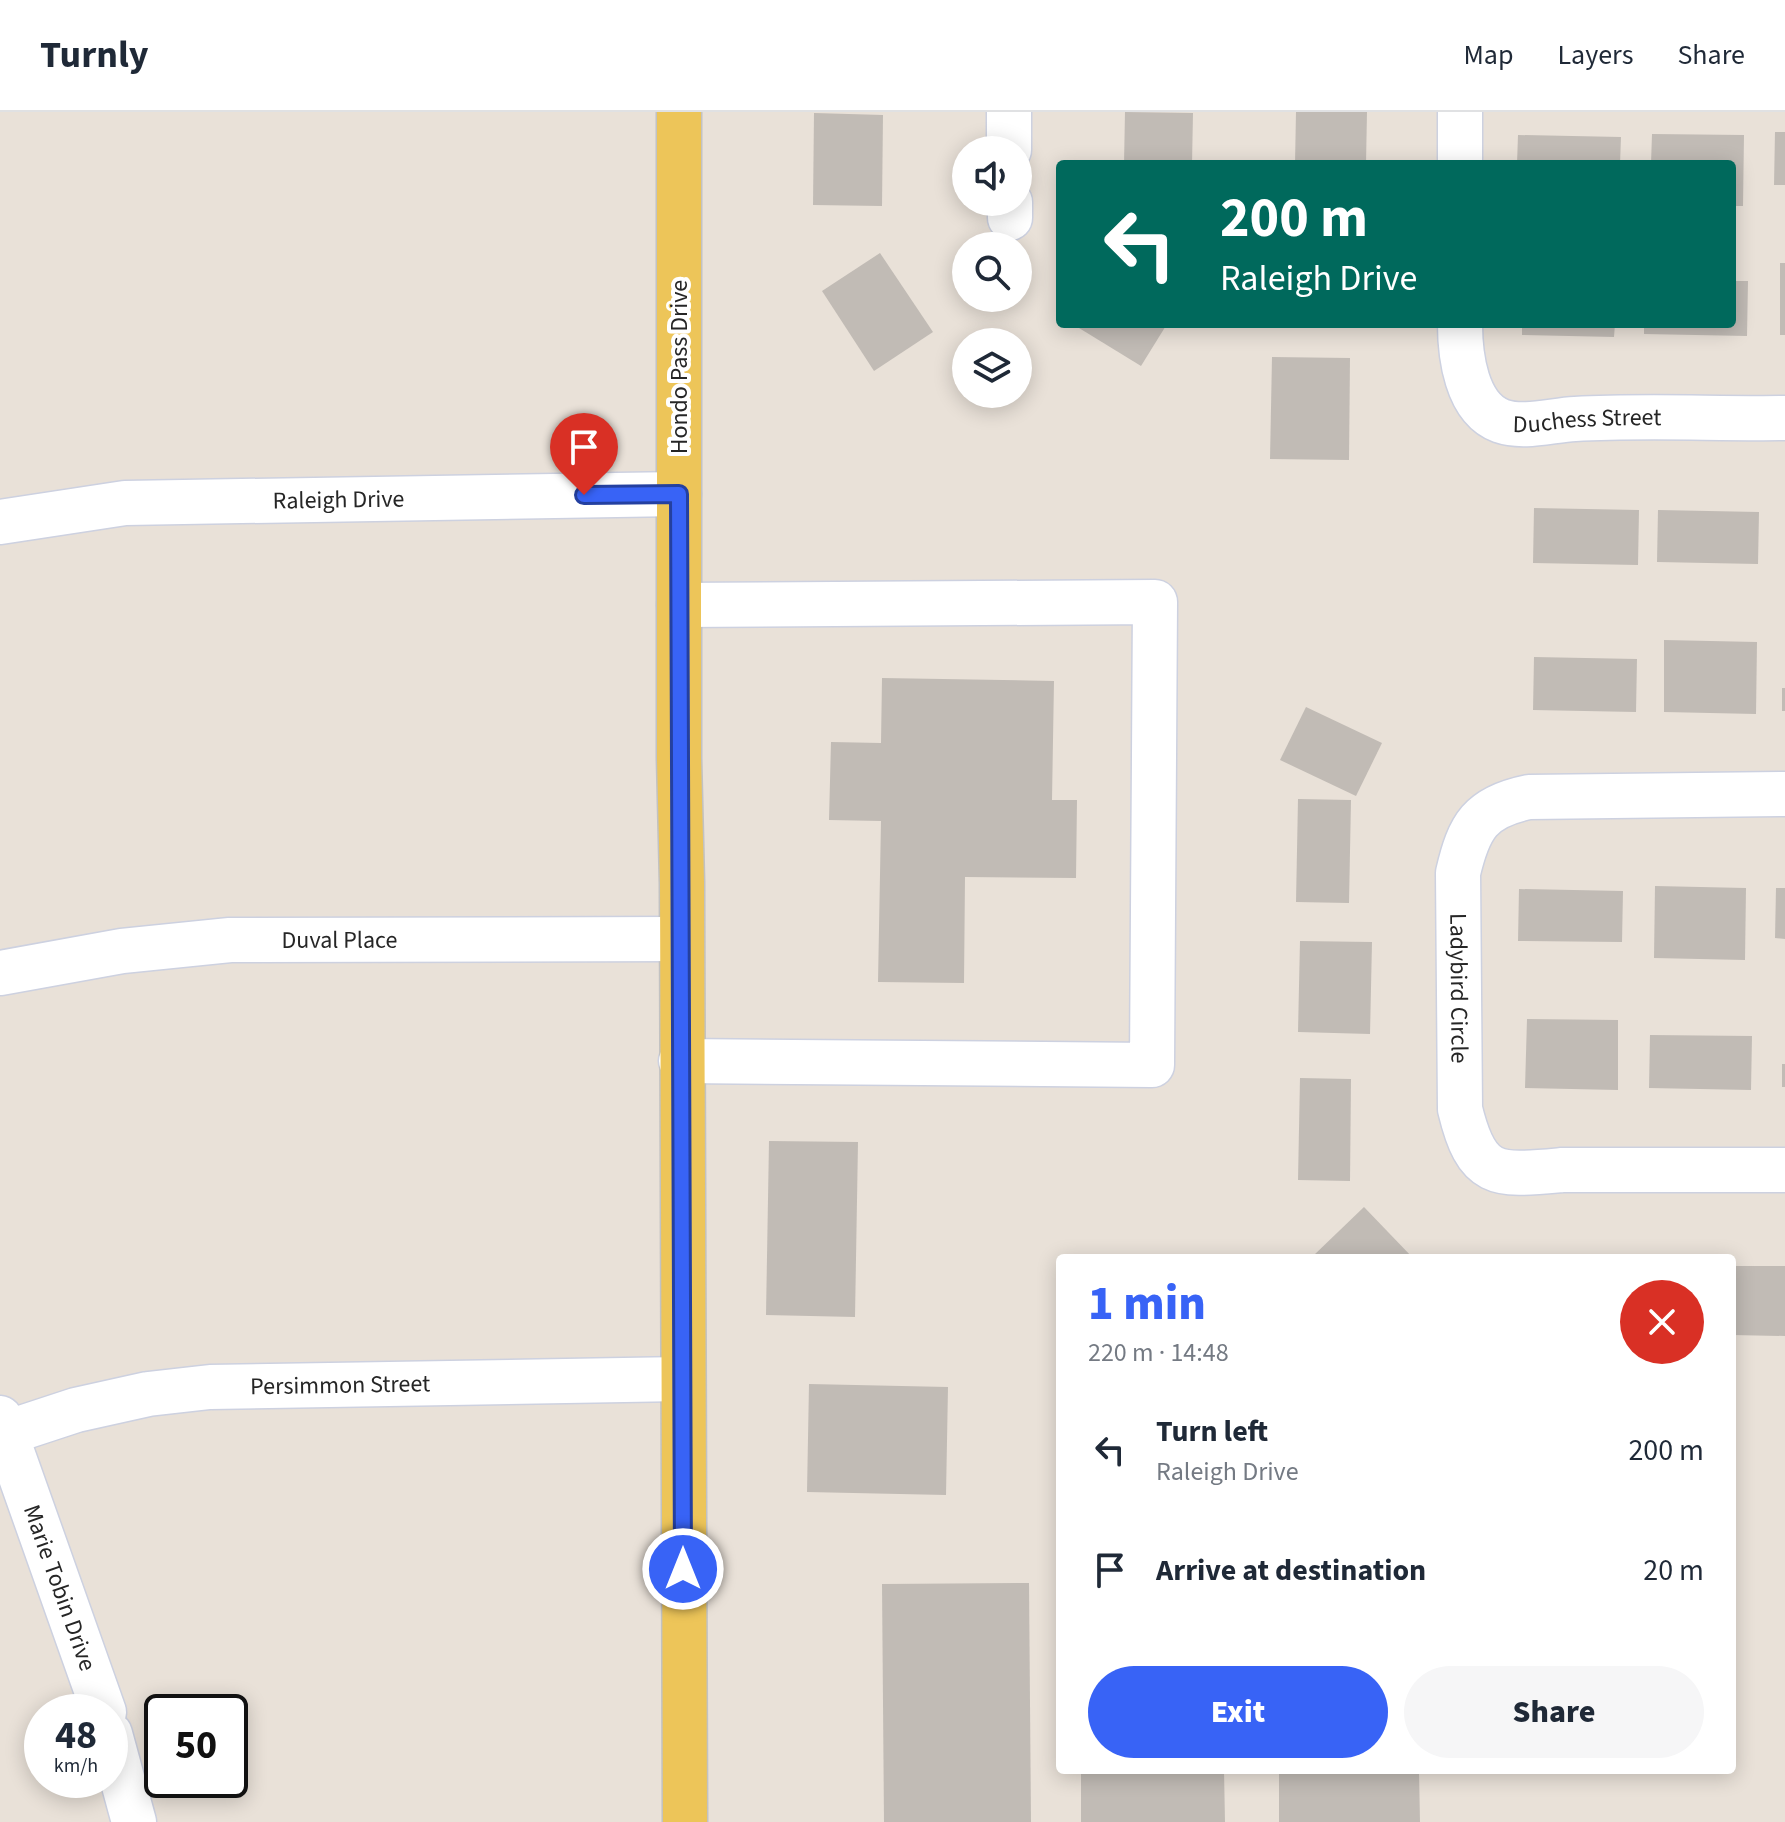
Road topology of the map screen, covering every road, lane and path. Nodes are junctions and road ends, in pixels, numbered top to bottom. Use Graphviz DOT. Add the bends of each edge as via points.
graph roads {
  1 [pos="679,112"];
  2 [pos="1009,112"];
  3 [pos="1460,112"];
  4 [pos="1009,136"];
  5 [pos="1460,160"];
  6 [pos="1460,328"];
  7 [pos="1785,418"];
  8 [pos="679,494"];
  9 [pos="0,522"];
  10 [pos="679,605"];
  11 [pos="1785,794"];
  12 [pos="681,939"];
  13 [pos="0,973"];
  14 [pos="681,1061"];
  15 [pos="1785,1170"];
  16 [pos="682,1379"];
  17 [pos="3,1426"];
  18 [pos="98,1694"];
  19 [pos="127,1798"];
  20 [pos="134,1822"];
  21 [pos="685,1822"];
  1 -- 8 [label="main road, Hondo Pass Drive"];
  2 -- 4 [label="street"];
  3 -- 5 [label="street"];
  6 -- 7 [label="street, Duchess Street" via="1460,351 1473,392 1501,421"];
  8 -- 9 [label="street, Raleigh Drive" via="125,503"];
  8 -- 10 [label="main road, Hondo Pass Drive"];
  10 -- 12 [label="main road, Hondo Pass Drive"];
  10 -- 14 [label="street" via="1155,602 1152,1065"];
  11 -- 15 [label="street, Ladybird Circle" via="1509,801 1483,814 1465,845 1458,873 1460,1109 1467,1139 1482,1163 1528,1173"];
  12 -- 13 [label="street, Duval Place" via="230,940 122,951"];
  12 -- 14 [label="main road, Hondo Pass Drive"];
  14 -- 16 [label="main road, Hondo Pass Drive"];
  16 -- 17 [label="street, Persimmon Street" via="210,1387 148,1394"];
  16 -- 21 [label="main road, Hondo Pass Drive"];
  17 -- 18 [label="street, Marie Tobin Drive"];
  19 -- 20 [label="street"];
}
